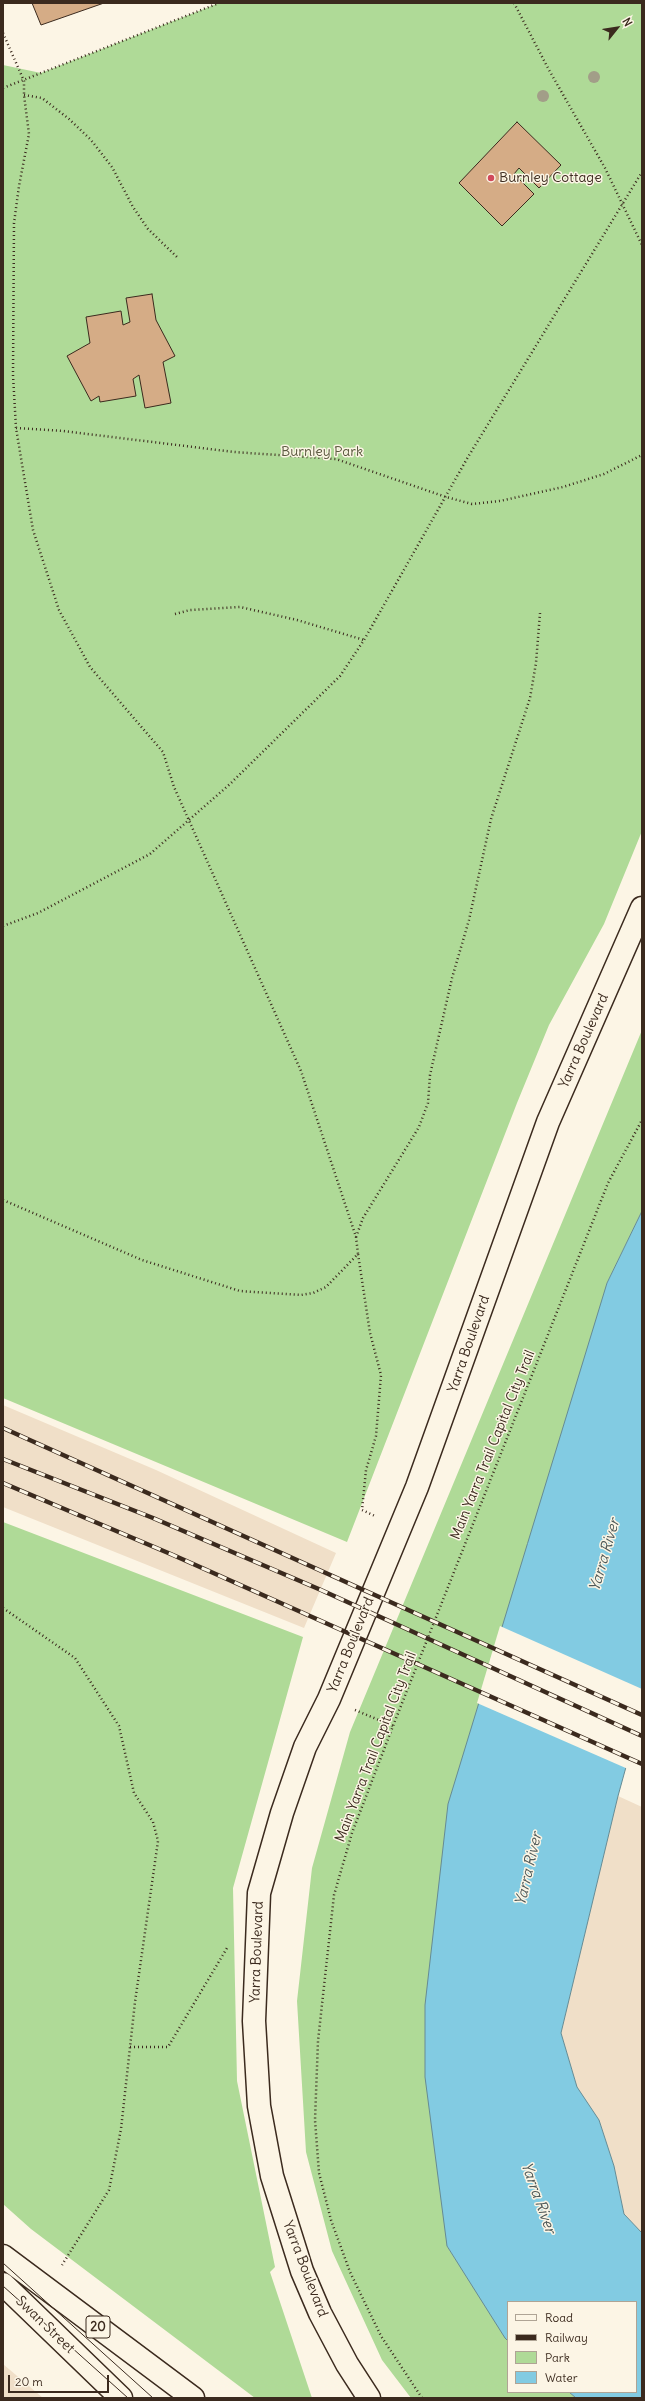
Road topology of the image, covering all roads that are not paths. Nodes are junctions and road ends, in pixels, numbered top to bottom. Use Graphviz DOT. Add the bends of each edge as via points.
graph roads {
  1 [pos="642,908"];
  2 [pos="3,2256"];
  3 [pos="3,2284"];
  4 [pos="121,2398"];
  5 [pos="193,2398"];
  6 [pos="369,2398"];
  1 -- 6 [label="main road, Yarra Boulevard" via="548,1122 417,1487 329,1699 305,1747 282,1813 259,1893 254,2029 259,2106 276,2190 302,2271 320,2313 347,2364"];
  2 -- 5 [label="main road, Swan Street / 20"];
  3 -- 4 [label="main road, Swan Street / 20"];
}
